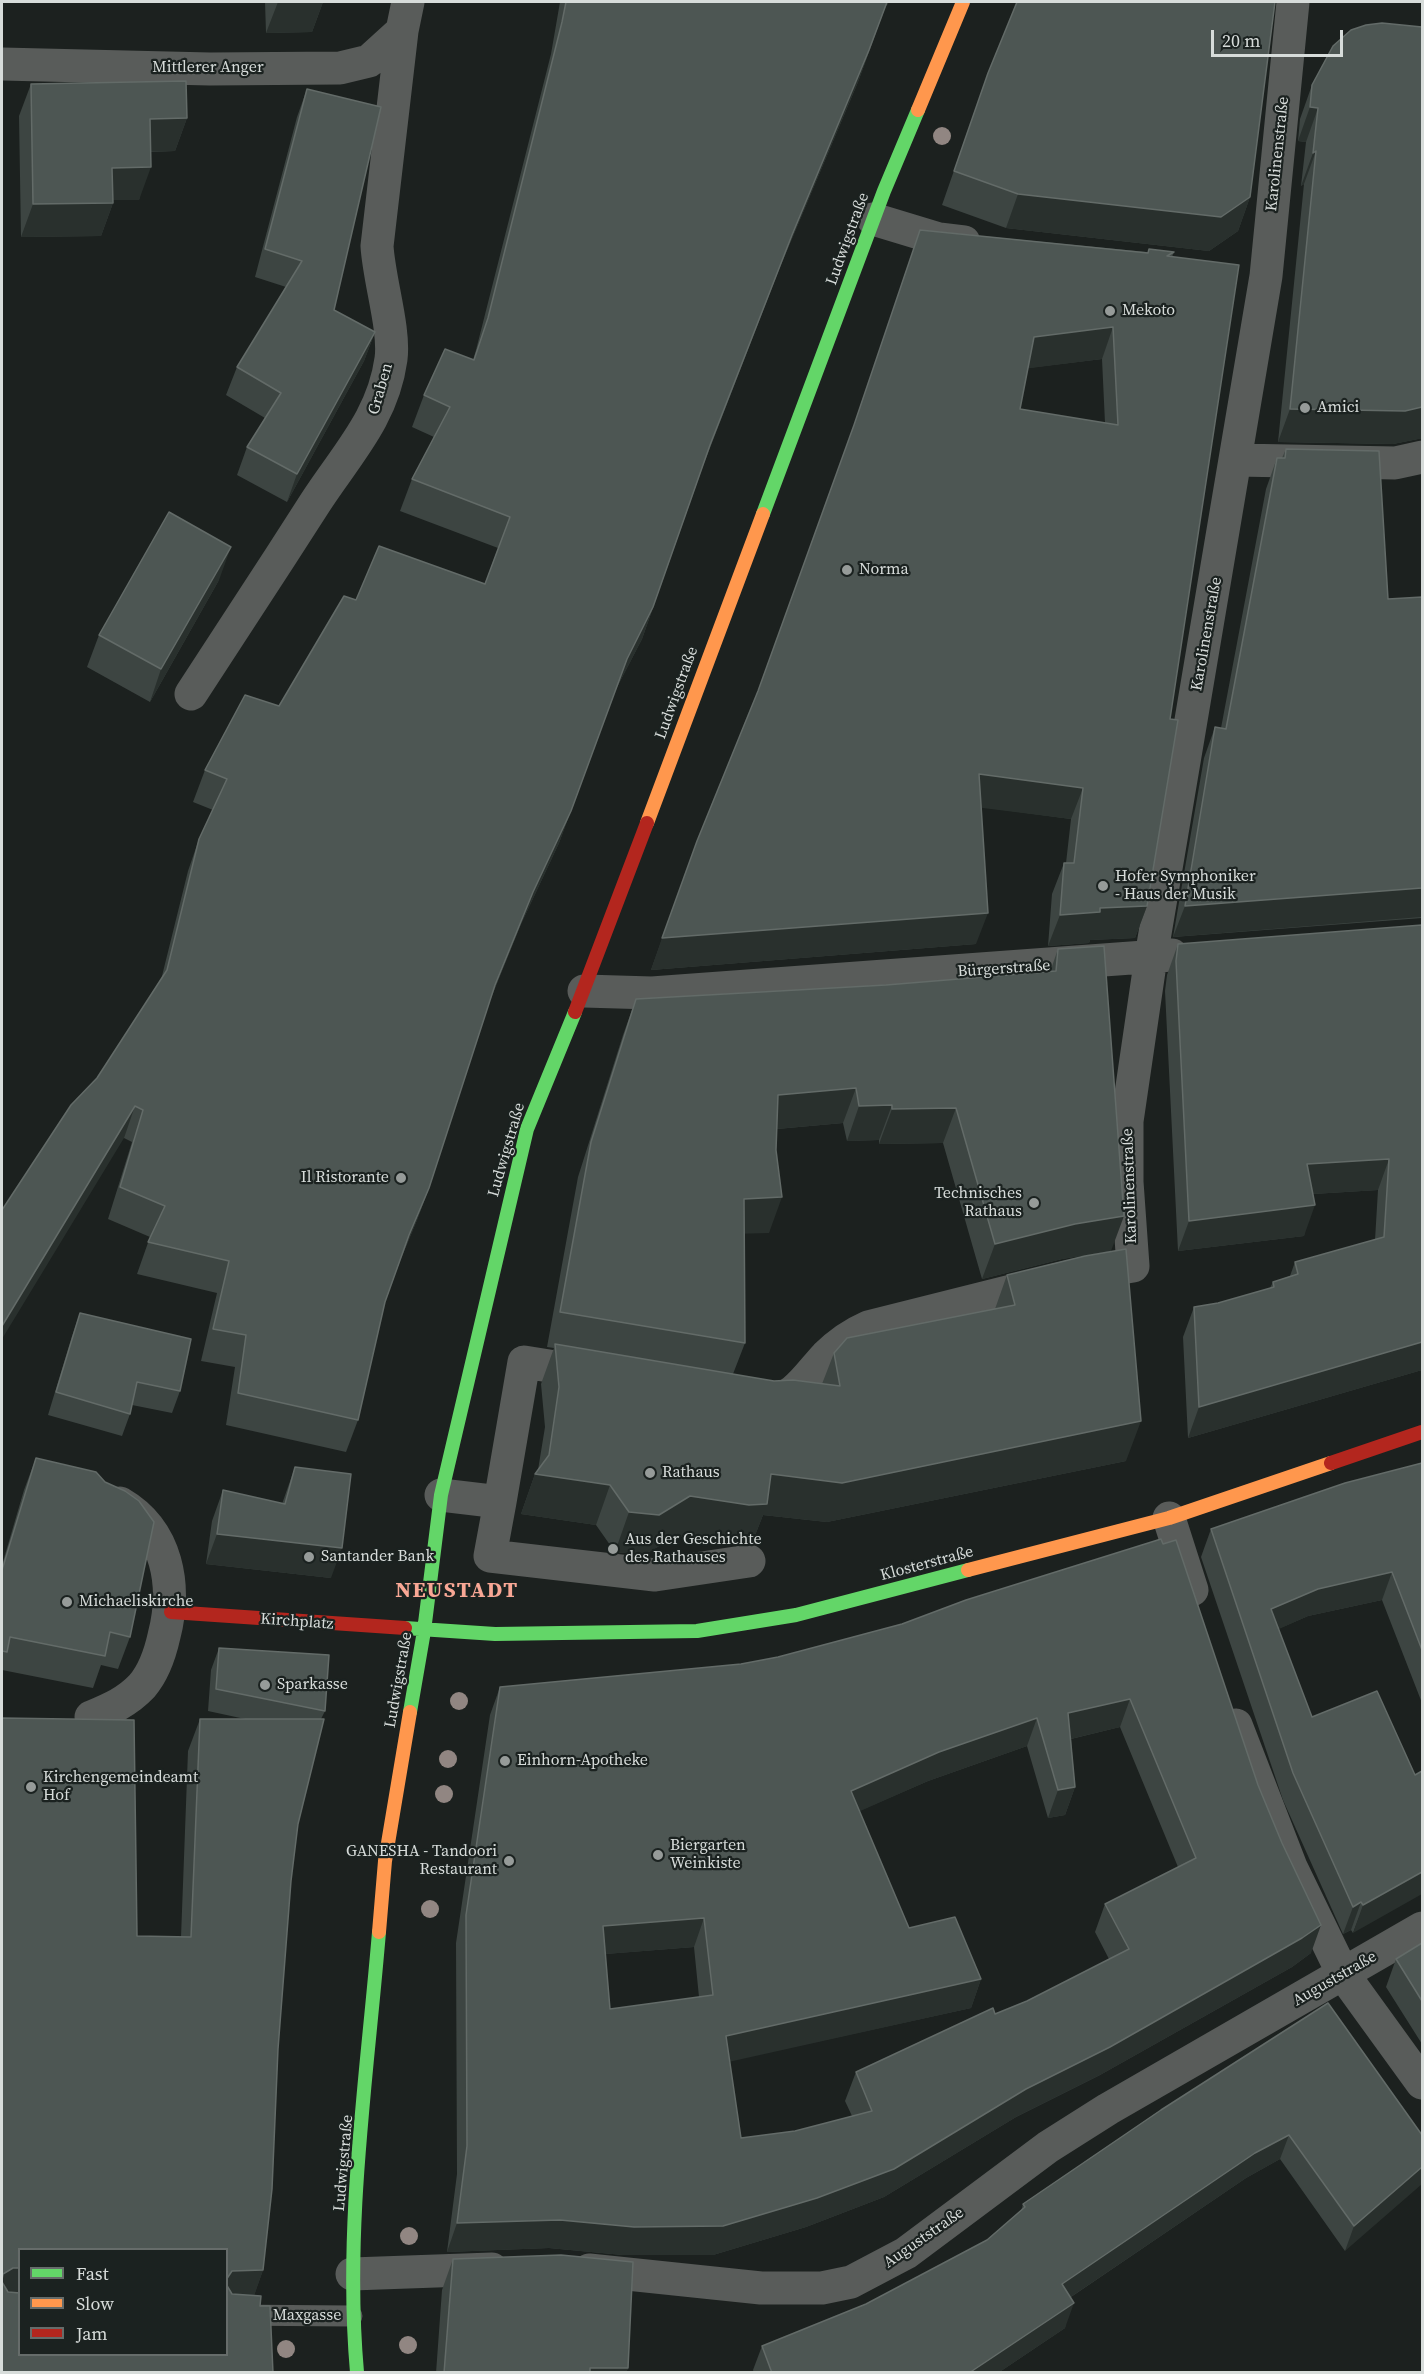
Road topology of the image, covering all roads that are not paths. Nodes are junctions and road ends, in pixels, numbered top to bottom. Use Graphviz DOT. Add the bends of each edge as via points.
graph roads {
  1 [pos="963,2"];
  2 [pos="1293,2"];
  3 [pos="405,16"];
  4 [pos="2,64"];
  5 [pos="873,219"];
  6 [pos="998,246"];
  7 [pos="1232,272"];
  8 [pos="1266,276"];
  9 [pos="1422,457"];
  10 [pos="1237,459"];
  11 [pos="191,694"];
  12 [pos="1204,953"];
  13 [pos="1151,957"];
  14 [pos="584,991"];
  15 [pos="626,1379"];
  16 [pos="740,1398"];
  17 [pos="1422,1432"];
  18 [pos="441,1495"];
  19 [pos="101,1497"];
  20 [pos="500,1502"];
  21 [pos="1169,1518"];
  22 [pos="749,1561"];
  23 [pos="171,1612"];
  24 [pos="1202,1620"];
  25 [pos="424,1631"];
  26 [pos="1228,1700"];
  27 [pos="81,1720"];
  28 [pos="1422,1928"];
  29 [pos="1343,1974"];
  30 [pos="1422,2083"];
  31 [pos="520,2268"];
  32 [pos="560,2268"];
  33 [pos="351,2274"];
  34 [pos="228,2315"];
  35 [pos="352,2316"];
  36 [pos="357,2373"];
  1 -- 5 [label="street, Ludwigstraße"];
  2 -- 8 [label="street, Karolinenstraße"];
  3 -- 4 [label="street, Mittlerer Anger" via="369,61 340,68"];
  3 -- 11 [label="street, Graben" via="377,246 392,340 391,360 373,420"];
  5 -- 6 [label="street" via="939,239"];
  5 -- 14 [label="street, Ludwigstraße"];
  7 -- 8 [label="street"];
  8 -- 10 [label="street, Karolinenstraße"];
  9 -- 10 [label="street" via="1395,463"];
  10 -- 13 [label="street, Karolinenstraße"];
  12 -- 13 [label="street, Bürgerstraße"];
  13 -- 14 [label="street, Bürgerstraße" via="652,993"];
  13 -- 16 [label="street, Karolinenstraße" via="1127,1121 1126,1182 1134,1266 1067,1277 868,1327 842,1342 785,1398 763,1402"];
  14 -- 18 [label="street, Ludwigstraße" via="527,1130"];
  15 -- 20 [label="street" via="524,1362"];
  17 -- 21 [label="street, Klosterstraße"];
  18 -- 20 [label="street"];
  18 -- 25 [label="street, Ludwigstraße"];
  19 -- 23 [label="street" via="136,1513 158,1542 166,1559"];
  20 -- 22 [label="street" via="490,1556 655,1575"];
  21 -- 24 [label="street"];
  21 -- 25 [label="street, Klosterstraße" via="796,1615 697,1631 495,1634"];
  23 -- 25 [label="street, Kirchplatz"];
  23 -- 27 [label="street" via="159,1658 142,1685 122,1704"];
  25 -- 33 [label="street, Ludwigstraße" via="385,1861"];
  26 -- 29 [label="street" via="1291,1867"];
  28 -- 29 [label="street, Auguststraße"];
  29 -- 30 [label="street"];
  29 -- 32 [label="street, Auguststraße" via="1098,2116 1039,2154 906,2253 851,2282 822,2288 761,2288"];
  31 -- 33 [label="street"];
  33 -- 35 [label="street, Ludwigstraße"];
  34 -- 35 [label="lane, Maxgasse"];
  35 -- 36 [label="street, Ludwigstraße"];
}
